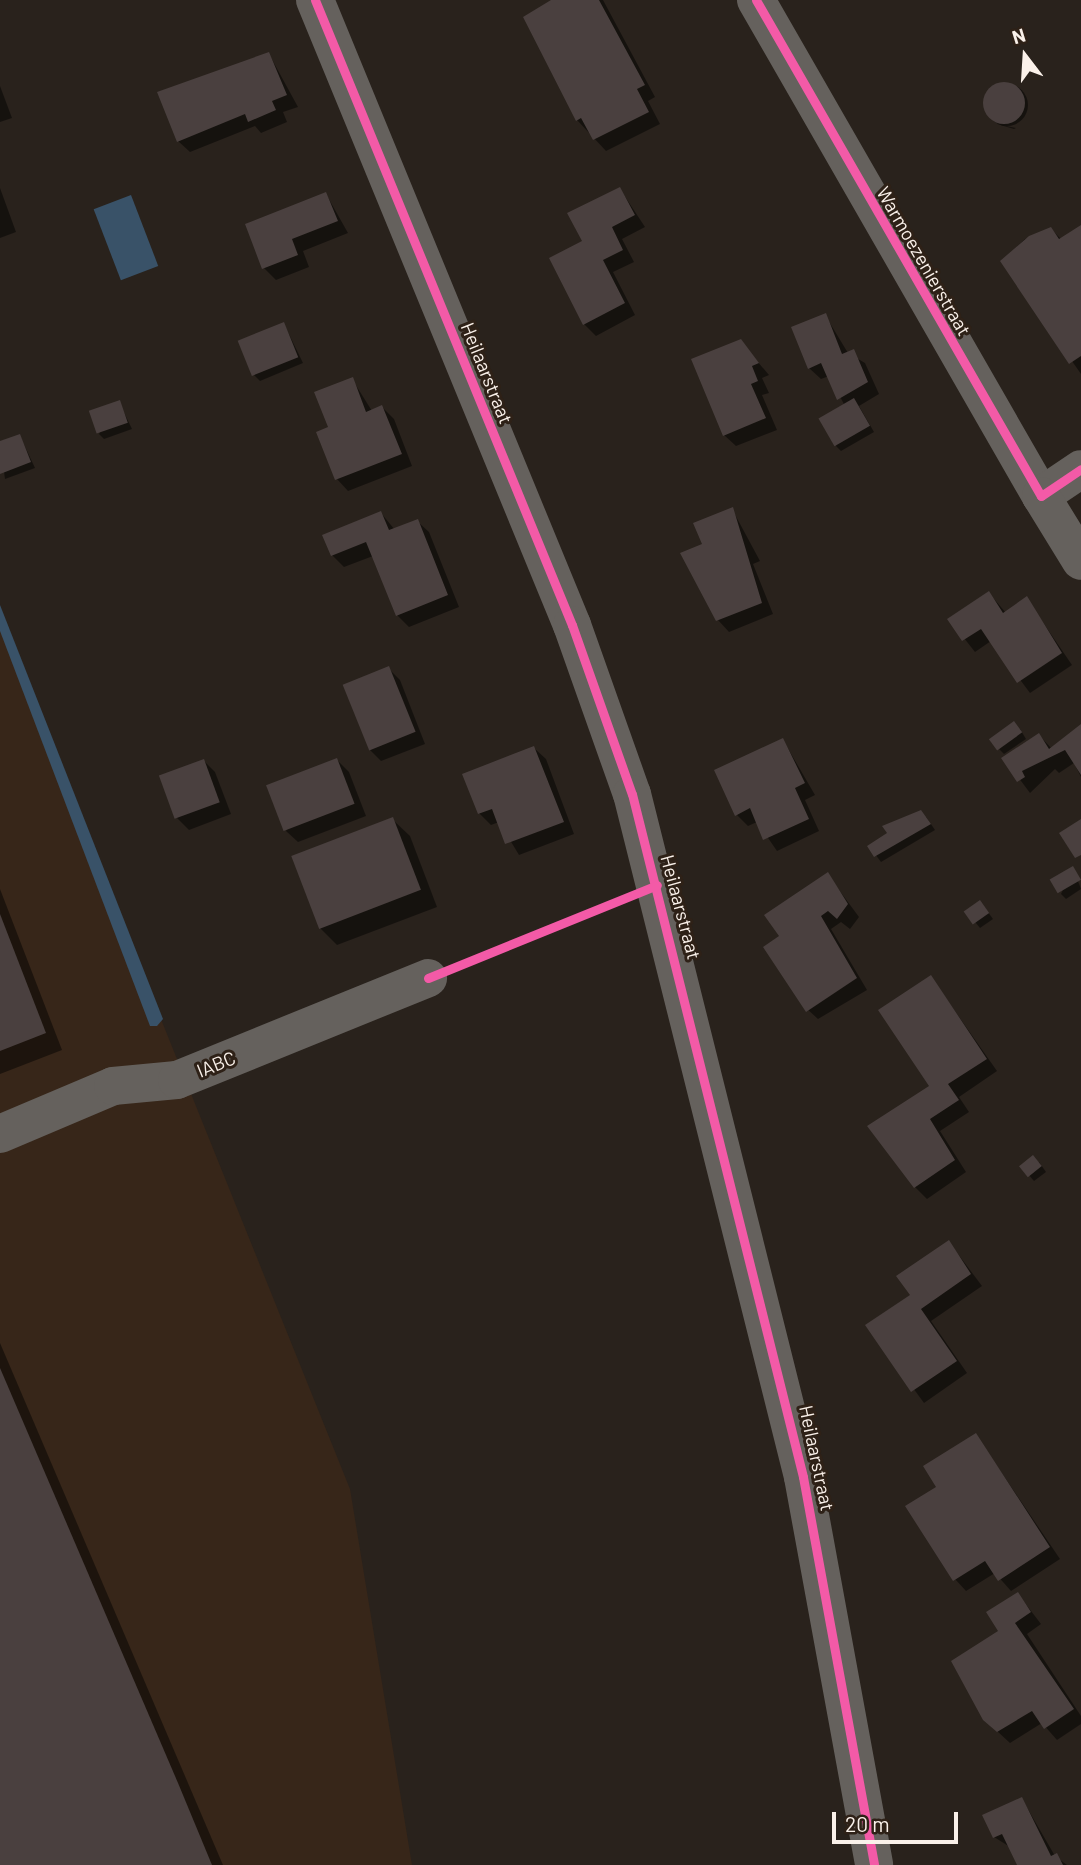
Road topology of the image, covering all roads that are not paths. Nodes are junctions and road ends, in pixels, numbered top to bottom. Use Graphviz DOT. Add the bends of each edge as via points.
graph roads {
  1 [pos="315,0"];
  2 [pos="756,0"];
  3 [pos="1081,469"];
  4 [pos="1041,496"];
  5 [pos="1081,561"];
  6 [pos="428,978"];
  7 [pos="0,1134"];
  8 [pos="874,1865"];
  1 -- 8 [label="street, Heilaarstraat" via="572,625 632,794 803,1477"];
  2 -- 4 [label="street, Warmoezenierstraat"];
  3 -- 4 [label="street"];
  4 -- 5 [label="street, Warmoezenierstraat"];
  6 -- 7 [label="street, IABC" via="177,1080 113,1086"];
}
